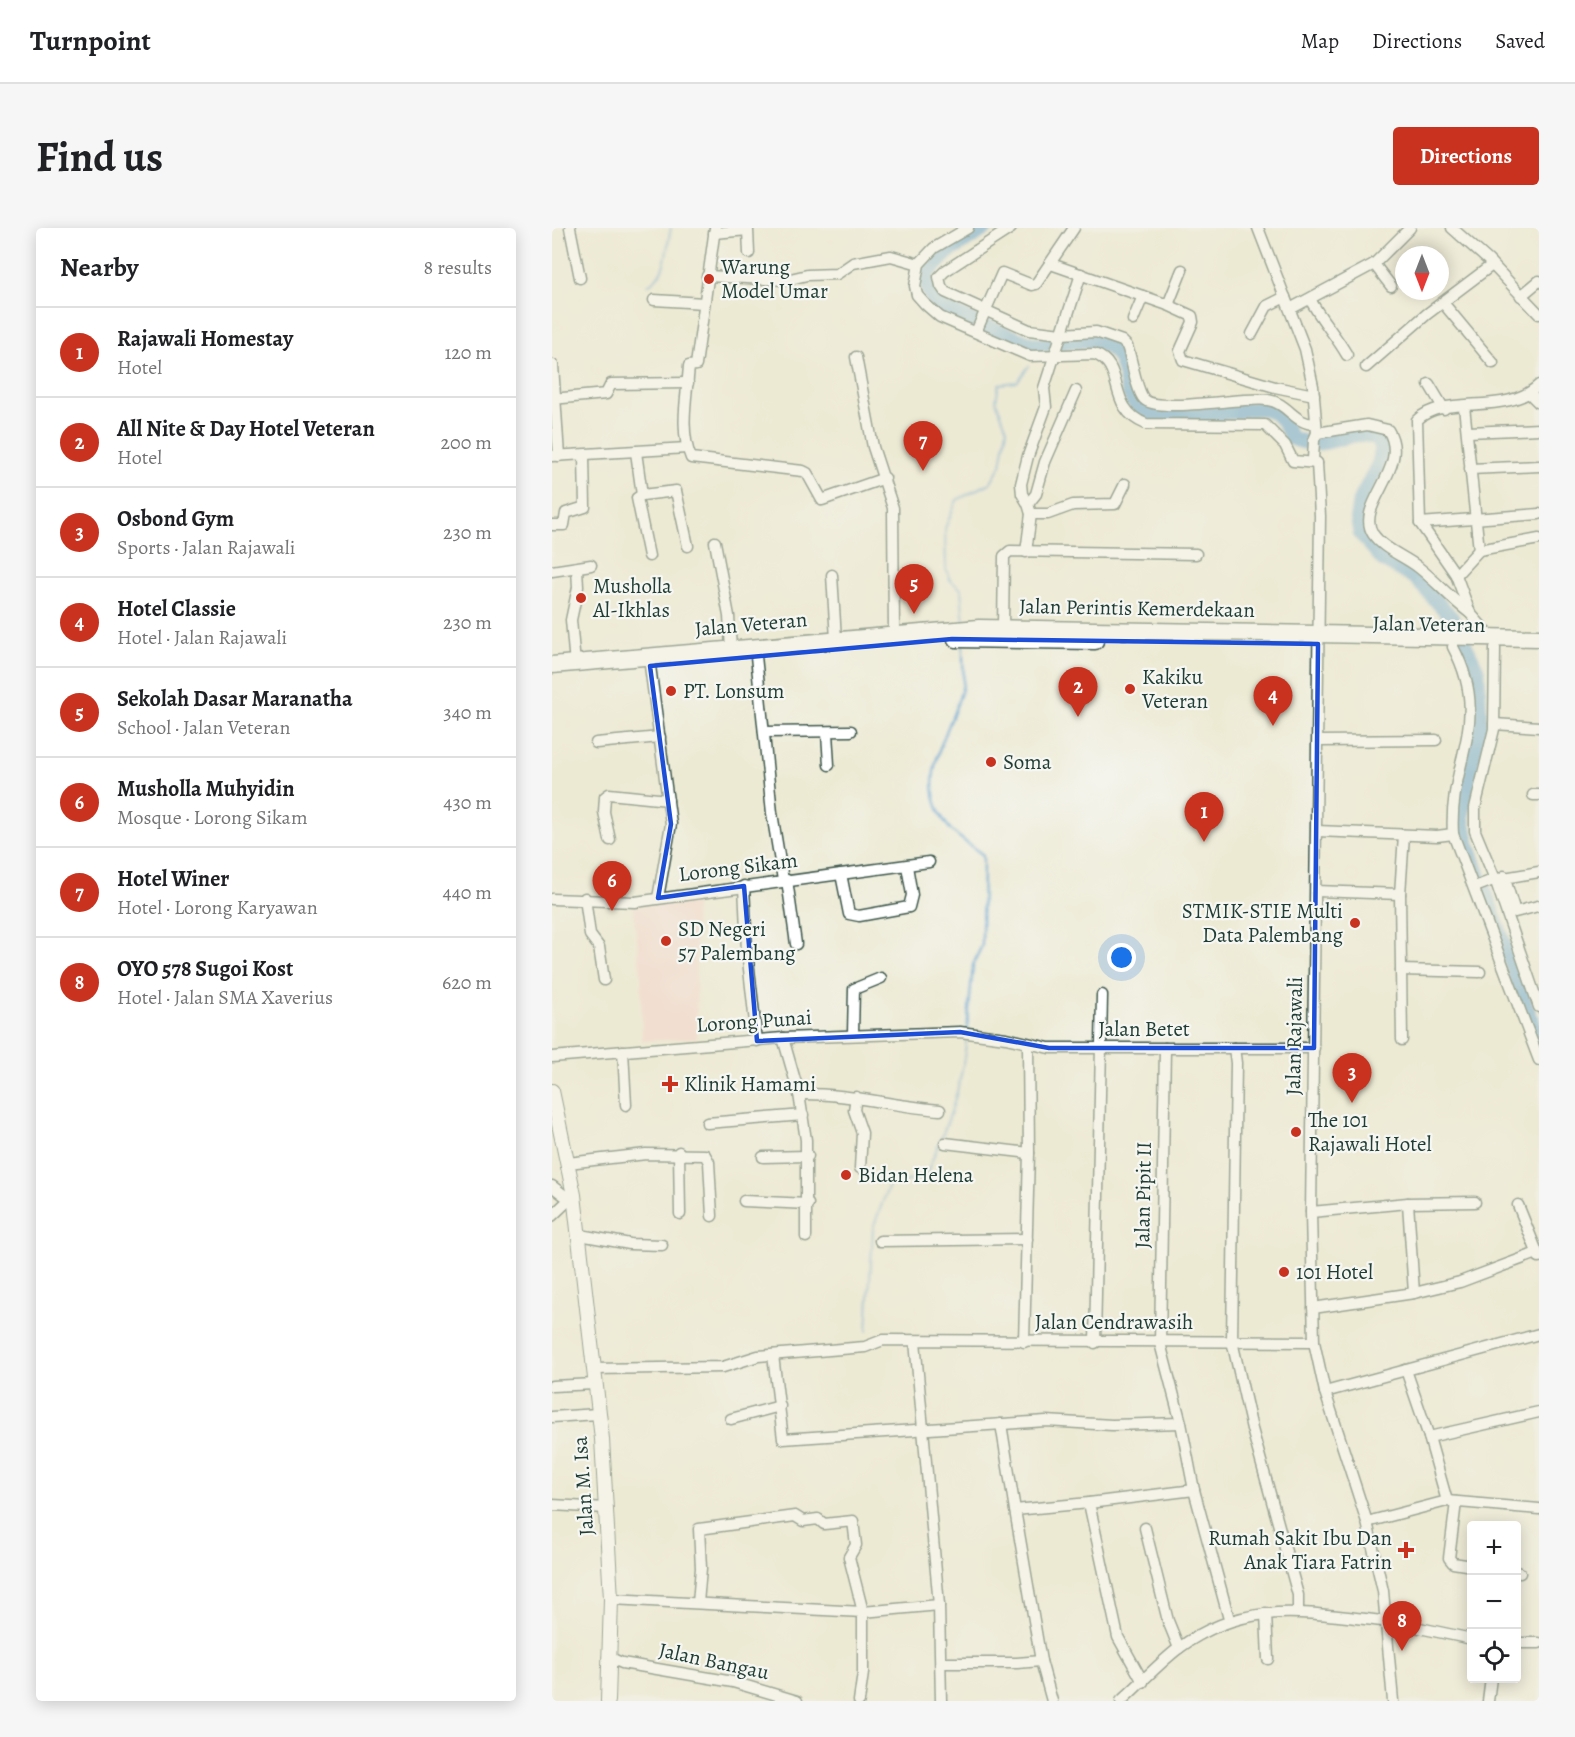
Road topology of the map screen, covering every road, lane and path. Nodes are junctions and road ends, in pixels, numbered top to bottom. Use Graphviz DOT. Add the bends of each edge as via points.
graph roads {
  1 [pos="570,228"];
  2 [pos="968,228"];
  3 [pos="1011,228"];
  4 [pos="1074,228"];
  5 [pos="1258,228"];
  6 [pos="1410,228"];
  7 [pos="1452,228"];
  8 [pos="715,230"];
  9 [pos="749,253"];
  10 [pos="919,264"];
  11 [pos="1051,264"];
  12 [pos="1374,264"];
  13 [pos="1492,265"];
  14 [pos="1182,270"];
  15 [pos="1081,274"];
  16 [pos="707,276"];
  17 [pos="580,278"];
  18 [pos="1539,280"];
  19 [pos="1390,286"];
  20 [pos="1143,296"];
  21 [pos="1521,296"];
  22 [pos="1285,297"];
  23 [pos="1310,299"];
  24 [pos="654,300"];
  25 [pos="704,303"];
  26 [pos="1168,304"];
  27 [pos="1444,304"];
  28 [pos="1290,309"];
  29 [pos="985,313"];
  30 [pos="1539,314"];
  31 [pos="1133,320"];
  32 [pos="977,330"];
  33 [pos="1252,334"];
  34 [pos="1060,337"];
  35 [pos="1056,354"];
  36 [pos="1347,355"];
  37 [pos="856,357"];
  38 [pos="1493,363"];
  39 [pos="552,365"];
  40 [pos="1366,367"];
  41 [pos="688,383"];
  42 [pos="1429,384"];
  43 [pos="1539,385"];
  44 [pos="1076,391"];
  45 [pos="1530,394"];
  46 [pos="1314,395"];
  47 [pos="554,399"];
  48 [pos="1539,403"];
  49 [pos="1182,406"];
  50 [pos="1464,406"];
  51 [pos="1444,409"];
  52 [pos="1182,423"];
  53 [pos="1539,429"];
  54 [pos="1316,432"];
  55 [pos="1468,432"];
  56 [pos="687,448"];
  57 [pos="636,452"];
  58 [pos="584,455"];
  59 [pos="555,456"];
  60 [pos="1315,462"];
  61 [pos="1539,466"];
  62 [pos="1470,469"];
  63 [pos="885,478"];
  64 [pos="1125,484"];
  65 [pos="642,495"];
  66 [pos="1030,509"];
  67 [pos="1539,514"];
  68 [pos="1474,517"];
  69 [pos="1420,523"];
  70 [pos="552,525"];
  71 [pos="1539,539"];
  72 [pos="715,542"];
  73 [pos="688,546"];
  74 [pos="1479,550"];
  75 [pos="1026,552"];
  76 [pos="1196,554"];
  77 [pos="649,556"];
  78 [pos="591,565"];
  79 [pos="577,568"];
  80 [pos="552,571"];
  81 [pos="832,574"];
  82 [pos="1456,576"];
  83 [pos="1470,614"];
  84 [pos="894,634"];
  85 [pos="953,634"];
  86 [pos="1004,634"];
  87 [pos="1539,638"];
  88 [pos="836,639"];
  89 [pos="1318,640"];
  90 [pos="1489,642"];
  91 [pos="1455,643"];
  92 [pos="731,649"];
  93 [pos="1539,650"];
  94 [pos="756,657"];
  95 [pos="575,663"];
  96 [pos="552,665"];
  97 [pos="650,666"];
  98 [pos="552,675"];
  99 [pos="1494,724"];
  100 [pos="1539,727"];
  101 [pos="851,731"];
  102 [pos="764,732"];
  103 [pos="827,733"];
  104 [pos="660,737"];
  105 [pos="1436,740"];
  106 [pos="1319,741"];
  107 [pos="596,743"];
  108 [pos="829,765"];
  109 [pos="668,800"];
  110 [pos="1317,831"];
  111 [pos="1453,834"];
  112 [pos="1404,835"];
  113 [pos="610,840"];
  114 [pos="929,862"];
  115 [pos="907,866"];
  116 [pos="1539,872"];
  117 [pos="841,874"];
  118 [pos="1498,879"];
  119 [pos="785,880"];
  120 [pos="744,886"];
  121 [pos="1477,886"];
  122 [pos="1316,891"];
  123 [pos="1400,894"];
  124 [pos="585,898"];
  125 [pos="658,898"];
  126 [pos="552,899"];
  127 [pos="1538,906"];
  128 [pos="796,944"];
  129 [pos="1401,970"];
  130 [pos="1480,972"];
  131 [pos="881,978"];
  132 [pos="604,980"];
  133 [pos="1102,995"];
  134 [pos="1539,1007"];
  135 [pos="975,1032"];
  136 [pos="853,1034"];
  137 [pos="783,1038"];
  138 [pos="1402,1040"];
  139 [pos="757,1041"];
  140 [pos="1028,1045"];
  141 [pos="1165,1048"];
  142 [pos="1234,1048"];
  143 [pos="1314,1048"];
  144 [pos="1100,1049"];
  145 [pos="622,1051"];
  146 [pos="552,1057"];
  147 [pos="1539,1060"];
  148 [pos="552,1092"];
  149 [pos="799,1094"];
  150 [pos="856,1097"];
  151 [pos="626,1105"];
  152 [pos="940,1110"];
  153 [pos="803,1115"];
  154 [pos="707,1123"];
  155 [pos="945,1143"];
  156 [pos="679,1152"];
  157 [pos="1029,1153"];
  158 [pos="808,1156"];
  159 [pos="763,1158"];
  160 [pos="568,1163"];
  161 [pos="860,1168"];
  162 [pos="552,1186"];
  163 [pos="572,1197"];
  164 [pos="744,1201"];
  165 [pos="1475,1202"];
  166 [pos="1408,1203"];
  167 [pos="808,1204"];
  168 [pos="1518,1205"];
  169 [pos="1311,1212"];
  170 [pos="680,1214"];
  171 [pos="552,1216"];
  172 [pos="712,1216"];
  173 [pos="580,1235"];
  174 [pos="806,1237"];
  175 [pos="1027,1239"];
  176 [pos="880,1241"];
  177 [pos="662,1245"];
  178 [pos="1538,1255"];
  179 [pos="1414,1293"];
  180 [pos="1313,1308"];
  181 [pos="1539,1334"];
  182 [pos="915,1341"];
  183 [pos="1232,1341"];
  184 [pos="1024,1342"];
  185 [pos="1095,1342"];
  186 [pos="1314,1342"];
  187 [pos="1160,1343"];
  188 [pos="773,1355"];
  189 [pos="594,1369"];
  190 [pos="1406,1370"];
  191 [pos="595,1384"];
  192 [pos="552,1386"];
  193 [pos="1325,1392"];
  194 [pos="780,1406"];
  195 [pos="1539,1412"];
  196 [pos="598,1414"];
  197 [pos="552,1417"];
  198 [pos="732,1419"];
  199 [pos="1181,1423"];
  200 [pos="1001,1424"];
  201 [pos="924,1430"];
  202 [pos="1429,1437"];
  203 [pos="1194,1490"];
  204 [pos="1452,1502"];
  205 [pos="1089,1503"];
  206 [pos="552,1505"];
  207 [pos="606,1508"];
  208 [pos="1539,1509"];
  209 [pos="1015,1510"];
  210 [pos="1367,1522"];
  211 [pos="1145,1528"];
  212 [pos="1467,1565"];
  213 [pos="611,1599"];
  214 [pos="698,1603"];
  215 [pos="939,1605"];
  216 [pos="862,1612"];
  217 [pos="1298,1612"];
  218 [pos="1266,1613"];
  219 [pos="1229,1619"];
  220 [pos="1384,1621"];
  221 [pos="1467,1638"];
  222 [pos="1521,1643"];
  223 [pos="1539,1643"];
  224 [pos="1179,1648"];
  225 [pos="1268,1659"];
  226 [pos="1041,1661"];
  227 [pos="942,1663"];
  228 [pos="608,1664"];
  229 [pos="1143,1682"];
  230 [pos="1490,1683"];
  231 [pos="608,1701"];
  232 [pos="797,1701"];
  233 [pos="859,1701"];
  234 [pos="941,1701"];
  235 [pos="1052,1701"];
  236 [pos="1120,1701"];
  237 [pos="1393,1701"];
  238 [pos="1488,1701"];
  1 -- 17 [label="street"];
  2 -- 10 [label="street" via="934,248"];
  3 -- 29 [label="street" via="939,277 945,292"];
  4 -- 11 [label="street"];
  5 -- 22 [label="street, Jalan Rajawali"];
  6 -- 12 [label="street"];
  7 -- 13 [label="street"];
  8 -- 9 [label="street" via="748,230"];
  8 -- 16 [label="street"];
  10 -- 16 [label="street" via="885,256 853,263 837,274 786,280"];
  10 -- 32 [label="street" via="915,286 921,300 940,317"];
  11 -- 15 [label="street"];
  11 -- 29 [label="street" via="1034,285 1002,273"];
  12 -- 19 [label="street"];
  12 -- 23 [label="street"];
  13 -- 21 [label="street"];
  13 -- 27 [label="street"];
  14 -- 26 [label="street"];
  15 -- 20 [label="street"];
  15 -- 34 [label="street"];
  16 -- 25 [label="street"];
  18 -- 21 [label="street"];
  20 -- 26 [label="street"];
  20 -- 31 [label="street"];
  21 -- 30 [label="street"];
  22 -- 28 [label="street, Jalan Rajawali"];
  22 -- 33 [label="street" via="1267,306"];
  23 -- 28 [label="street"];
  23 -- 36 [label="street"];
  24 -- 25 [label="street"];
  25 -- 41 [label="street" via="696,365 689,366"];
  26 -- 46 [label="street" via="1193,319 1180,351 1183,360"];
  27 -- 38 [label="street"];
  27 -- 40 [label="street"];
  28 -- 46 [label="street, Jalan Rajawali" via="1305,349"];
  29 -- 32 [label="street"];
  29 -- 34 [label="street" via="1021,328"];
  32 -- 35 [label="street" via="1025,354"];
  34 -- 35 [label="street"];
  34 -- 49 [label="street" via="1096,332 1122,341 1133,360 1144,399 1157,405"];
  35 -- 52 [label="street" via="1103,356 1112,369 1119,398 1133,416 1146,424"];
  35 -- 66 [label="street" via="1044,390 1046,407 1022,484 1022,497"];
  37 -- 63 [label="street" via="873,447"];
  39 -- 47 [label="street"];
  41 -- 47 [label="street" via="610,384 606,394"];
  41 -- 56 [label="street"];
  42 -- 51 [label="street"];
  43 -- 45 [label="street"];
  44 -- 66 [label="street" via="1045,462"];
  45 -- 48 [label="street"];
  45 -- 50 [label="street" via="1508,402"];
  46 -- 54 [label="street, Jalan Rajawali"];
  47 -- 59 [label="street"];
  49 -- 52 [label="street"];
  49 -- 54 [label="street" via="1271,400"];
  50 -- 51 [label="street"];
  50 -- 55 [label="street"];
  51 -- 69 [label="street" via="1417,420"];
  52 -- 60 [label="street" via="1265,425 1285,445 1293,461"];
  53 -- 55 [label="street"];
  54 -- 60 [label="street, Jalan Rajawali"];
  54 -- 83 [label="street" via="1367,425 1388,430 1396,451 1373,506 1373,533"];
  55 -- 62 [label="street"];
  56 -- 57 [label="street"];
  56 -- 63 [label="street" via="693,460 803,471 822,500"];
  57 -- 58 [label="street"];
  57 -- 65 [label="street"];
  58 -- 59 [label="street"];
  58 -- 70 [label="street" via="585,507 566,513 565,524"];
  60 -- 89 [label="street, Jalan Rajawali"];
  61 -- 62 [label="street"];
  62 -- 68 [label="street"];
  63 -- 84 [label="street" via="893,508"];
  64 -- 66 [label="street" via="1115,504 1073,505 1048,514"];
  65 -- 73 [label="street" via="676,490"];
  65 -- 77 [label="street" via="637,498"];
  66 -- 75 [label="street"];
  67 -- 68 [label="street"];
  68 -- 69 [label="street"];
  68 -- 74 [label="street"];
  69 -- 82 [label="street"];
  71 -- 74 [label="street"];
  72 -- 92 [label="street"];
  74 -- 82 [label="street"];
  75 -- 76 [label="street"];
  75 -- 86 [label="street" via="1010,551 1004,556"];
  78 -- 79 [label="street"];
  79 -- 80 [label="street"];
  79 -- 95 [label="street" via="578,587 570,620"];
  81 -- 88 [label="street"];
  82 -- 83 [label="street"];
  83 -- 90 [label="street"];
  84 -- 85 [label="highway, Jalan Veteran"];
  84 -- 88 [label="highway, Jalan Veteran"];
  85 -- 86 [label="highway, Jalan Perintis Kemerdekaan"];
  85 -- 94 [label="highway, Jalan Veteran"];
  86 -- 89 [label="highway, Jalan Perintis Kemerdekaan"];
  87 -- 90 [label="highway, Jalan Veteran"];
  88 -- 92 [label="highway, Jalan Veteran"];
  89 -- 91 [label="highway, Jalan Veteran"];
  89 -- 106 [label="street, Jalan Rajawali"];
  90 -- 91 [label="highway, Jalan Veteran"];
  90 -- 93 [label="highway, Jalan Veteran"];
  90 -- 99 [label="street"];
  91 -- 111 [label="street" via="1472,708 1452,815"];
  92 -- 95 [label="highway, Jalan Veteran"];
  94 -- 97 [label="highway, Jalan Veteran"];
  94 -- 102 [label="street"];
  95 -- 96 [label="highway, Jalan Veteran"];
  97 -- 98 [label="highway, Jalan Veteran"];
  97 -- 104 [label="street"];
  99 -- 100 [label="street"];
  99 -- 118 [label="street" via="1475,808 1475,831"];
  101 -- 103 [label="street"];
  102 -- 103 [label="street"];
  102 -- 119 [label="street" via="772,813"];
  103 -- 108 [label="street"];
  104 -- 107 [label="street"];
  104 -- 109 [label="street"];
  105 -- 106 [label="street"];
  106 -- 110 [label="street, Jalan Rajawali"];
  109 -- 113 [label="street" via="609,794 605,797 604,812"];
  109 -- 125 [label="street" via="671,831"];
  110 -- 112 [label="street"];
  110 -- 122 [label="street, Jalan Rajawali"];
  111 -- 112 [label="street"];
  111 -- 121 [label="street"];
  112 -- 123 [label="street"];
  114 -- 115 [label="street, Lorong Sikam"];
  115 -- 117 [label="street, Lorong Sikam"];
  115 -- 117 [label="street" via="912,896 909,907 868,915 849,914"];
  116 -- 118 [label="street"];
  117 -- 119 [label="street, Lorong Sikam"];
  118 -- 121 [label="street"];
  118 -- 127 [label="street" via="1515,912"];
  118 -- 134 [label="street"];
  119 -- 120 [label="street, Lorong Sikam"];
  119 -- 128 [label="street"];
  120 -- 125 [label="street, Lorong Sikam"];
  120 -- 139 [label="street"];
  121 -- 147 [label="street"];
  122 -- 123 [label="street"];
  122 -- 143 [label="street, Jalan Rajawali"];
  123 -- 129 [label="street"];
  124 -- 125 [label="street, Lorong Sikam" via="625,903"];
  124 -- 126 [label="street, Lorong Sikam"];
  124 -- 132 [label="street" via="590,935 599,947"];
  129 -- 130 [label="street"];
  129 -- 138 [label="street"];
  131 -- 136 [label="street" via="854,989"];
  133 -- 144 [label="street"];
  135 -- 136 [label="street, Lorong Punai"];
  135 -- 140 [label="street, Jalan Betet"];
  136 -- 137 [label="street, Lorong Punai"];
  137 -- 139 [label="street, Lorong Punai"];
  137 -- 149 [label="street"];
  139 -- 145 [label="street, Lorong Punai"];
  140 -- 144 [label="street, Jalan Betet"];
  140 -- 157 [label="street"];
  141 -- 142 [label="street, Jalan Betet"];
  141 -- 144 [label="street, Jalan Betet"];
  141 -- 187 [label="street, Jalan Pipit II"];
  142 -- 143 [label="street, Jalan Betet"];
  142 -- 183 [label="street"];
  143 -- 169 [label="street, Jalan Rajawali"];
  144 -- 185 [label="street"];
  145 -- 146 [label="street, Lorong Punai"];
  145 -- 151 [label="street"];
  148 -- 160 [label="main road, Jalan M. Isa"];
  149 -- 150 [label="street"];
  149 -- 153 [label="street"];
  150 -- 152 [label="street"];
  150 -- 161 [label="street" via="854,1110 862,1133"];
  153 -- 154 [label="street"];
  153 -- 158 [label="street"];
  155 -- 157 [label="street"];
  156 -- 160 [label="street"];
  156 -- 170 [label="street"];
  156 -- 172 [label="street" via="708,1158"];
  157 -- 175 [label="street"];
  158 -- 159 [label="street"];
  158 -- 167 [label="street"];
  160 -- 163 [label="main road, Jalan M. Isa"];
  162 -- 163 [label="street"];
  163 -- 171 [label="street"];
  163 -- 173 [label="main road, Jalan M. Isa"];
  164 -- 167 [label="street"];
  165 -- 166 [label="street"];
  166 -- 169 [label="street"];
  166 -- 179 [label="street"];
  167 -- 174 [label="street"];
  168 -- 178 [label="street"];
  169 -- 180 [label="street, Jalan Rajawali"];
  173 -- 177 [label="street"];
  173 -- 189 [label="main road, Jalan M. Isa"];
  175 -- 176 [label="street"];
  175 -- 184 [label="street"];
  178 -- 179 [label="street"];
  179 -- 180 [label="street"];
  180 -- 186 [label="street, Jalan Rajawali"];
  181 -- 190 [label="street"];
  182 -- 184 [label="street, Jalan Cendrawasih"];
  182 -- 188 [label="street, Jalan Cendrawasih" via="883,1340 865,1347"];
  182 -- 201 [label="street"];
  183 -- 186 [label="street, Jalan Cendrawasih"];
  183 -- 187 [label="street, Jalan Cendrawasih"];
  183 -- 217 [label="street" via="1298,1595"];
  184 -- 185 [label="street, Jalan Cendrawasih"];
  185 -- 187 [label="street, Jalan Cendrawasih"];
  186 -- 193 [label="street, Jalan Rajawali"];
  187 -- 199 [label="street, Jalan Pipit II"];
  188 -- 189 [label="street, Jalan Cendrawasih" via="723,1367"];
  188 -- 194 [label="street"];
  189 -- 191 [label="main road, Jalan M. Isa"];
  190 -- 193 [label="street"];
  190 -- 202 [label="street"];
  191 -- 192 [label="street"];
  191 -- 196 [label="main road, Jalan M. Isa"];
  193 -- 210 [label="street, Jalan Rajawali"];
  194 -- 198 [label="street"];
  194 -- 201 [label="street" via="783,1439"];
  195 -- 202 [label="street"];
  196 -- 197 [label="street"];
  196 -- 207 [label="main road, Jalan M. Isa"];
  199 -- 200 [label="street"];
  199 -- 203 [label="street, Jalan Pipit II"];
  200 -- 201 [label="street"];
  200 -- 209 [label="street"];
  201 -- 215 [label="street"];
  202 -- 204 [label="street"];
  203 -- 205 [label="street"];
  203 -- 219 [label="street, Jalan Pipit II"];
  204 -- 208 [label="street"];
  204 -- 210 [label="street"];
  204 -- 212 [label="street" via="1449,1558 1453,1563"];
  205 -- 209 [label="street"];
  205 -- 229 [label="street" via="1118,1637"];
  206 -- 207 [label="street"];
  207 -- 213 [label="main road, Jalan M. Isa"];
  209 -- 226 [label="street"];
  210 -- 220 [label="street, Jalan Rajawali"];
  211 -- 224 [label="street" via="1168,1621"];
  213 -- 214 [label="street"];
  213 -- 228 [label="main road, Jalan M. Isa"];
  214 -- 216 [label="street"];
  214 -- 216 [label="street" via="699,1529 795,1516 803,1521 818,1519 825,1524 853,1521 856,1545 849,1557"];
  215 -- 216 [label="street"];
  215 -- 227 [label="street"];
  216 -- 233 [label="street" via="863,1673"];
  217 -- 218 [label="street"];
  217 -- 220 [label="street"];
  218 -- 219 [label="street"];
  218 -- 225 [label="street"];
  219 -- 224 [label="street"];
  220 -- 221 [label="street"];
  220 -- 237 [label="street, Jalan Rajawali"];
  222 -- 223 [label="street"];
  224 -- 229 [label="street"];
  226 -- 227 [label="street"];
  226 -- 235 [label="street"];
  227 -- 234 [label="street"];
  228 -- 231 [label="main road, Jalan M. Isa"];
  228 -- 232 [label="street, Jalan Bangau" via="733,1682"];
  229 -- 236 [label="street"];
  230 -- 238 [label="street"];
}
